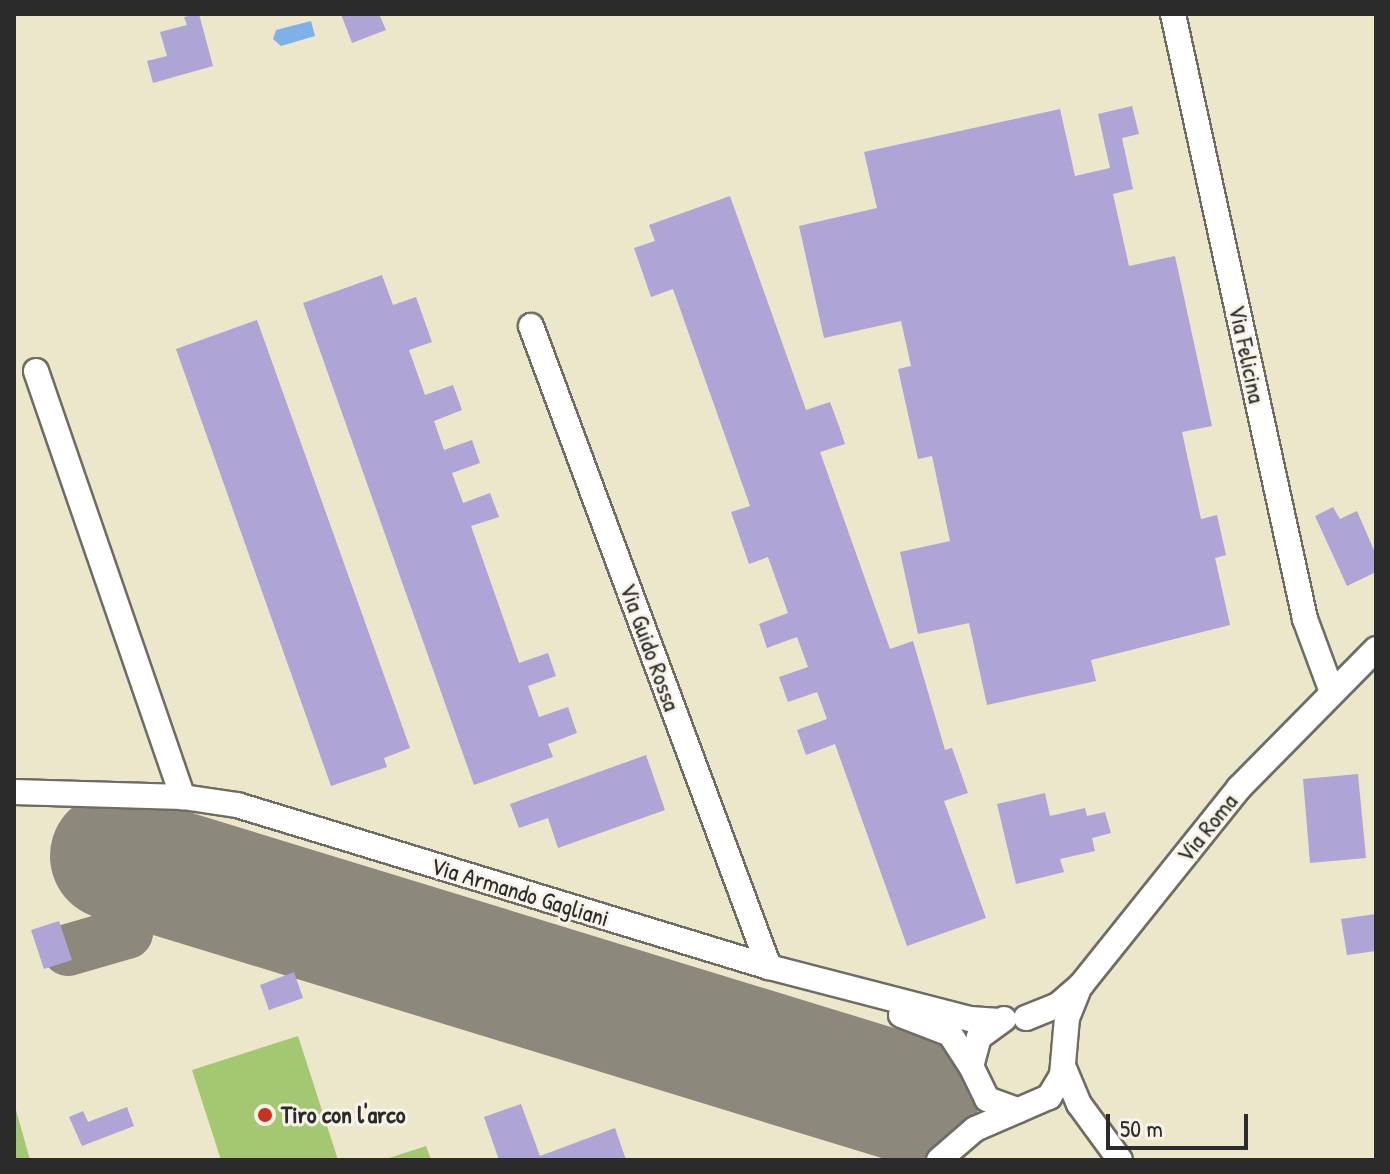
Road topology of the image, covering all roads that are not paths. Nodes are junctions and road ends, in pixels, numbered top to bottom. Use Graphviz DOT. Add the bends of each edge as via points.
graph roads {
  1 [pos="1173,14"];
  2 [pos="531,326"];
  3 [pos="36,371"];
  4 [pos="1376,649"];
  5 [pos="1337,686"];
  6 [pos="18,791"];
  7 [pos="183,797"];
  8 [pos="769,967"];
  9 [pos="1082,984"];
  10 [pos="856,991"];
  11 [pos="1026,1018"];
  12 [pos="999,1021"];
  13 [pos="1063,1062"];
  14 [pos="971,1066"];
  15 [pos="980,1092"];
  16 [pos="1022,1109"];
  17 [pos="1091,1122"];
  18 [pos="946,1153"];
  19 [pos="1120,1160"];
  1 -- 5 [label="street, Via Felicina" via="1305,619"];
  2 -- 8 [label="street, Via Guido Rossa"];
  3 -- 7 [label="street"];
  4 -- 5 [label="street, Via Roma"];
  5 -- 9 [label="street, Via Roma" via="1239,788"];
  6 -- 7 [label="street, Via Armando Gagliani"];
  7 -- 8 [label="street, Via Armando Gagliani" via="237,805"];
  8 -- 10 [label="street, Via Armando Gagliani"];
  9 -- 11 [label="street, Via Roma" via="1058,1005"];
  9 -- 13 [label="street, Via Roma" via="1067,1018"];
  10 -- 12 [label="street, Via Armando Gagliani"];
  10 -- 14 [label="street, Via Armando Gagliani" via="892,1012 950,1034"];
  11 -- 12 [label="street, Via Roma"];
  11 -- 13 [label="street" via="1048,1029"];
  12 -- 14 [label="street" via="979,1037"];
  13 -- 16 [label="street, Via Roma" via="1049,1097"];
  13 -- 17 [label="street"];
  14 -- 15 [label="street"];
  15 -- 16 [label="street" via="994,1104"];
  15 -- 18 [label="street, Via Roma" via="975,1117"];
  16 -- 17 [label="street" via="1072,1112"];
  16 -- 18 [label="street, Via Roma" via="975,1129"];
  17 -- 19 [label="street"];
}
